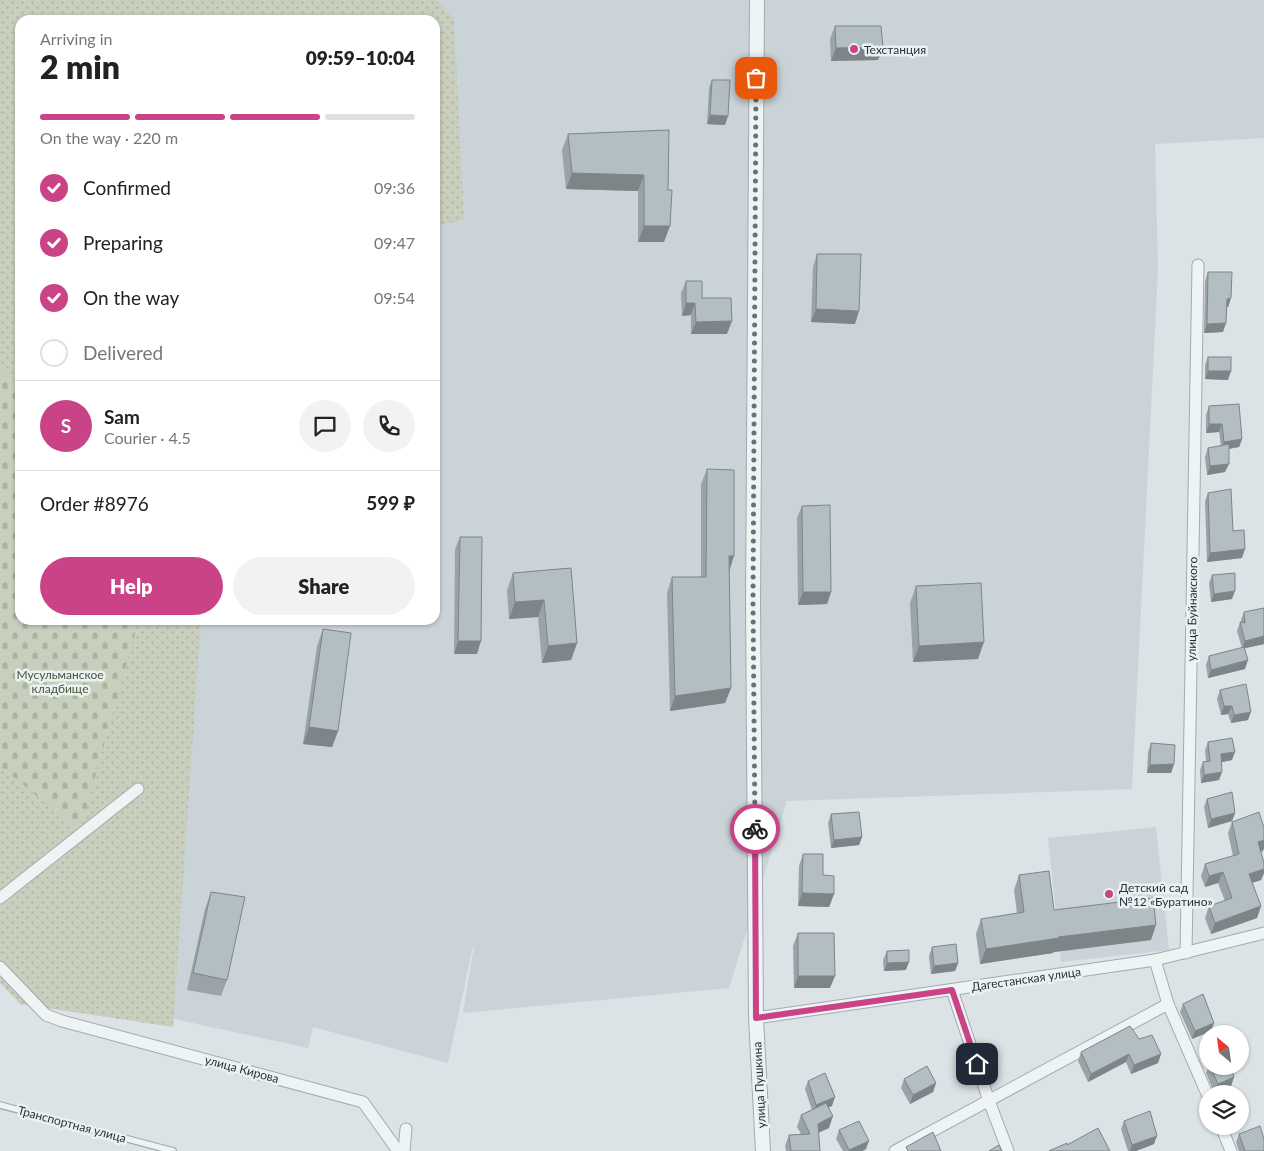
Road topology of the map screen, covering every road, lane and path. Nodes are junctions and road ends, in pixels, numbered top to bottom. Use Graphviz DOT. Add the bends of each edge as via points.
graph roads {
  1 [pos="757,0"];
  2 [pos="1198,264"];
  3 [pos="138,789"];
  4 [pos="0,898"];
  5 [pos="1263,937"];
  6 [pos="1186,953"];
  7 [pos="1155,960"];
  8 [pos="0,967"];
  9 [pos="952,990"];
  10 [pos="1168,1004"];
  11 [pos="756,1018"];
  12 [pos="1203,1085"];
  13 [pos="989,1101"];
  14 [pos="0,1105"];
  15 [pos="406,1129"];
  16 [pos="1225,1135"];
  17 [pos="173,1151"];
  18 [pos="398,1151"];
  19 [pos="404,1151"];
  20 [pos="762,1151"];
  21 [pos="895,1151"];
  22 [pos="1008,1151"];
  23 [pos="1231,1151"];
  1 -- 11 [label="street, улица Пушкина" via="753,602"];
  2 -- 6 [label="street, улица Буйнакского"];
  3 -- 4 [label="street"];
  5 -- 6 [label="street, Дагестанская улица"];
  6 -- 7 [label="street, Дагестанская улица"];
  7 -- 9 [label="street, Дагестанская улица"];
  7 -- 10 [label="street"];
  8 -- 18 [label="street, улица Кирова" via="46,1014 62,1021 363,1102"];
  9 -- 11 [label="street, Дагестанская улица"];
  9 -- 13 [label="street"];
  10 -- 12 [label="street"];
  10 -- 13 [label="street"];
  11 -- 20 [label="street, улица Пушкина"];
  13 -- 21 [label="street"];
  13 -- 22 [label="street"];
  14 -- 17 [label="lane, Транспортная улица"];
  15 -- 19 [label="street"];
  16 -- 23 [label="street"];
}
